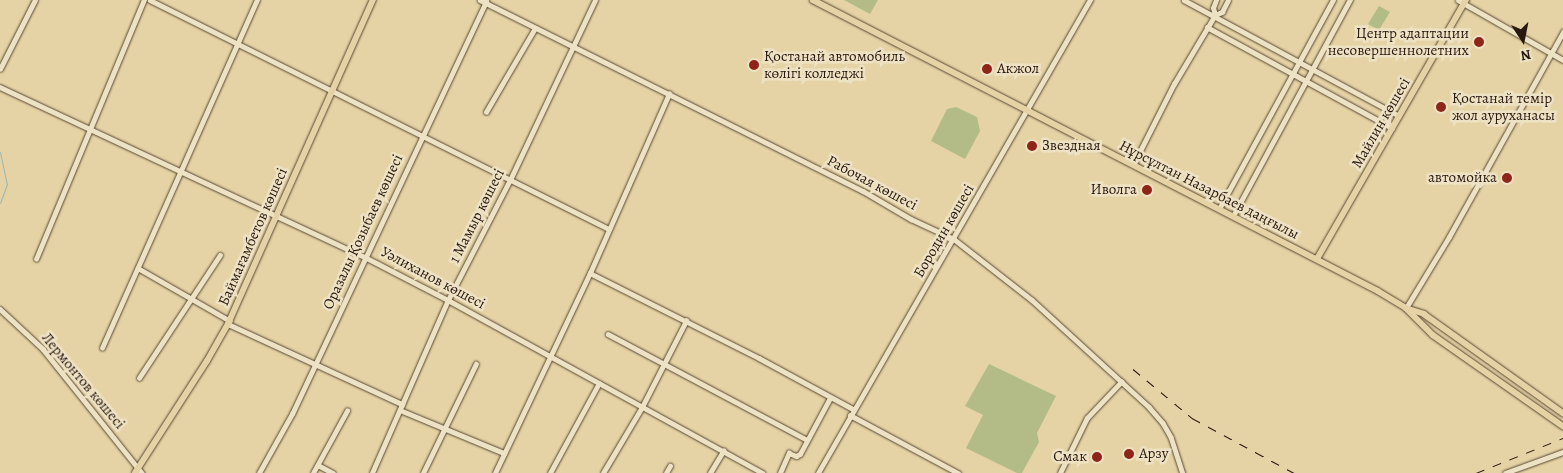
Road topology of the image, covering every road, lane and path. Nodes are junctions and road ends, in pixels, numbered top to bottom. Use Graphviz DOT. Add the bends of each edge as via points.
graph roads {
  1 [pos="35,0"];
  2 [pos="144,0"];
  3 [pos="152,0"];
  4 [pos="257,0"];
  5 [pos="373,0"];
  6 [pos="595,0"];
  7 [pos="813,0"];
  8 [pos="1090,0"];
  9 [pos="1184,0"];
  10 [pos="1216,0"];
  11 [pos="1228,0"];
  12 [pos="1333,0"];
  13 [pos="1350,0"];
  14 [pos="1458,0"];
  15 [pos="484,1"];
  16 [pos="1465,2"];
  17 [pos="1215,15"];
  18 [pos="1207,27"];
  19 [pos="535,28"];
  20 [pos="1563,32"];
  21 [pos="238,44"];
  22 [pos="572,48"];
  23 [pos="1551,53"];
  24 [pos="1299,60"];
  25 [pos="1563,60"];
  26 [pos="1314,68"];
  27 [pos="0,69"];
  28 [pos="1292,73"];
  29 [pos="1307,81"];
  30 [pos="0,87"];
  31 [pos="332,91"];
  32 [pos="669,94"];
  33 [pos="1027,110"];
  34 [pos="486,112"];
  35 [pos="1399,116"];
  36 [pos="91,128"];
  37 [pos="1392,128"];
  38 [pos="422,137"];
  39 [pos="1133,164"];
  40 [pos="181,171"];
  41 [pos="510,180"];
  42 [pos="1219,209"];
  43 [pos="277,216"];
  44 [pos="1233,216"];
  45 [pos="609,229"];
  46 [pos="954,239"];
  47 [pos="220,255"];
  48 [pos="365,257"];
  49 [pos="36,259"];
  50 [pos="1317,259"];
  51 [pos="138,268"];
  52 [pos="590,273"];
  53 [pos="192,300"];
  54 [pos="448,300"];
  55 [pos="1406,308"];
  56 [pos="0,309"];
  57 [pos="686,321"];
  58 [pos="229,322"];
  59 [pos="608,334"];
  60 [pos="102,348"];
  61 [pos="550,356"];
  62 [pos="664,363"];
  63 [pos="315,364"];
  64 [pos="476,364"];
  65 [pos="139,378"];
  66 [pos="1122,382"];
  67 [pos="599,383"];
  68 [pos="830,398"];
  69 [pos="402,404"];
  70 [pos="642,407"];
  71 [pos="853,409"];
  72 [pos="347,410"];
  73 [pos="400,410"];
  74 [pos="1563,413"];
  75 [pos="850,415"];
  76 [pos="1563,426"];
  77 [pos="445,427"];
  78 [pos="807,440"];
  79 [pos="723,451"];
  80 [pos="1563,452"];
  81 [pos="504,453"];
  82 [pos="318,465"];
  83 [pos="670,466"];
  84 [pos="138,472"];
  85 [pos="259,473"];
  86 [pos="313,473"];
  87 [pos="333,473"];
  88 [pos="372,473"];
  89 [pos="423,473"];
  90 [pos="495,473"];
  91 [pos="550,473"];
  92 [pos="603,473"];
  93 [pos="666,473"];
  94 [pos="710,473"];
  95 [pos="763,473"];
  96 [pos="780,473"];
  97 [pos="818,473"];
  98 [pos="958,473"];
  99 [pos="1060,473"];
  100 [pos="1184,473"];
  101 [pos="1505,473"];
  1 -- 27 [label="street"];
  2 -- 36 [label="street"];
  3 -- 21 [label="street"];
  4 -- 21 [label="street"];
  5 -- 31 [label="main road, Баймағамбетов көшесі"];
  6 -- 22 [label="street, 1 Мамыр көшесі"];
  7 -- 33 [label="main road, Нұрсұлтан Назарбаев даңғылы"];
  8 -- 33 [label="street, Бородин көшесі"];
  9 -- 17 [label="street"];
  10 -- 17 [label="street"];
  11 -- 17 [label="street" via="1222,12"];
  12 -- 24 [label="street"];
  13 -- 26 [label="street"];
  14 -- 16 [label="street"];
  15 -- 19 [label="street, Рабочая көшесі"];
  15 -- 38 [label="street, Оразалы Қозыбаев көшесі"];
  16 -- 23 [label="street"];
  16 -- 35 [label="main road, Майлин көшесі"];
  17 -- 18 [label="street"];
  17 -- 24 [label="street"];
  18 -- 28 [label="street"];
  18 -- 39 [label="street"];
  19 -- 22 [label="street, Рабочая көшесі"];
  19 -- 34 [label="street"];
  20 -- 23 [label="street"];
  21 -- 31 [label="street"];
  21 -- 40 [label="street"];
  22 -- 32 [label="street, Рабочая көшесі"];
  22 -- 41 [label="street, 1 Мамыр көшесі"];
  23 -- 25 [label="street"];
  23 -- 55 [label="street"];
  24 -- 26 [label="street"];
  24 -- 28 [label="street"];
  26 -- 29 [label="street"];
  26 -- 35 [label="street"];
  28 -- 29 [label="street"];
  28 -- 42 [label="street"];
  29 -- 37 [label="street"];
  29 -- 44 [label="street"];
  30 -- 36 [label="street, Уәлиханов көшесі"];
  31 -- 38 [label="street"];
  31 -- 43 [label="main road, Баймағамбетов көшесі"];
  32 -- 45 [label="street"];
  32 -- 46 [label="street, Рабочая көшесі"];
  33 -- 39 [label="main road, Нұрсұлтан Назарбаев даңғылы"];
  33 -- 46 [label="street, Бородин көшесі"];
  35 -- 37 [label="main road, Майлин көшесі"];
  36 -- 40 [label="street, Уәлиханов көшесі"];
  36 -- 49 [label="street"];
  37 -- 50 [label="main road, Майлин көшесі"];
  38 -- 41 [label="street"];
  38 -- 48 [label="street, Оразалы Қозыбаев көшесі"];
  39 -- 42 [label="main road, Нұрсұлтан Назарбаев даңғылы"];
  40 -- 43 [label="street, Уәлиханов көшесі"];
  40 -- 51 [label="street"];
  41 -- 45 [label="street"];
  41 -- 54 [label="street, 1 Мамыр көшесі"];
  42 -- 44 [label="main road, Нұрсұлтан Назарбаев даңғылы"];
  43 -- 48 [label="street, Уәлиханов көшесі"];
  43 -- 58 [label="main road, Баймағамбетов көшесі"];
  44 -- 50 [label="main road, Нұрсұлтан Назарбаев даңғылы"];
  45 -- 52 [label="street"];
  46 -- 66 [label="street, Рабочая көшесі" via="1032,300"];
  46 -- 71 [label="street, Бородин көшесі"];
  47 -- 53 [label="street"];
  48 -- 54 [label="street, Уәлиханов көшесі"];
  48 -- 63 [label="street, Оразалы Қозыбаев көшесі"];
  50 -- 55 [label="main road, Нұрсұлтан Назарбаев даңғылы"];
  51 -- 53 [label="street"];
  51 -- 60 [label="street"];
  52 -- 57 [label="street"];
  52 -- 61 [label="street"];
  53 -- 58 [label="street"];
  53 -- 65 [label="street"];
  54 -- 61 [label="street, Уәлиханов көшесі"];
  54 -- 69 [label="street, 1 Мамыр көшесі"];
  55 -- 74 [label="main road, Нұрсұлтан Назарбаев даңғылы" via="1439,324"];
  55 -- 76 [label="main road, Нұрсұлтан Назарбаев даңғылы" via="1433,335"];
  56 -- 84 [label="street, Лермонтов көшесі" via="42,349"];
  57 -- 62 [label="street"];
  57 -- 68 [label="street"];
  58 -- 63 [label="street"];
  58 -- 84 [label="main road, Баймағамбетов көшесі"];
  59 -- 62 [label="street"];
  61 -- 67 [label="street, Уәлиханов көшесі"];
  61 -- 81 [label="street"];
  62 -- 70 [label="street"];
  62 -- 78 [label="street"];
  63 -- 69 [label="street"];
  63 -- 85 [label="street, Оразалы Қозыбаев көшесі"];
  64 -- 77 [label="street"];
  66 -- 99 [label="street" via="1088,418"];
  66 -- 100 [label="street, Рабочая көшесі" via="1163,423"];
  67 -- 70 [label="street, Уәлиханов көшесі"];
  67 -- 91 [label="street"];
  68 -- 71 [label="street"];
  68 -- 78 [label="street"];
  69 -- 73 [label="street, 1 Мамыр көшесі"];
  70 -- 79 [label="street, Уәлиханов көшесі"];
  70 -- 92 [label="street"];
  71 -- 75 [label="street, Бородин көшесі"];
  72 -- 82 [label="street"];
  73 -- 77 [label="street"];
  73 -- 88 [label="street, 1 Мамыр көшесі"];
  75 -- 97 [label="street, Бородин көшесі"];
  75 -- 98 [label="street"];
  77 -- 81 [label="street"];
  77 -- 89 [label="street"];
  78 -- 96 [label="street" via="798,456 789,453"];
  79 -- 94 [label="street"];
  79 -- 95 [label="street, Уәлиханов көшесі"];
  80 -- 101 [label="street"];
  81 -- 90 [label="street"];
  82 -- 86 [label="street"];
  82 -- 87 [label="street"];
  83 -- 93 [label="street"];
}
